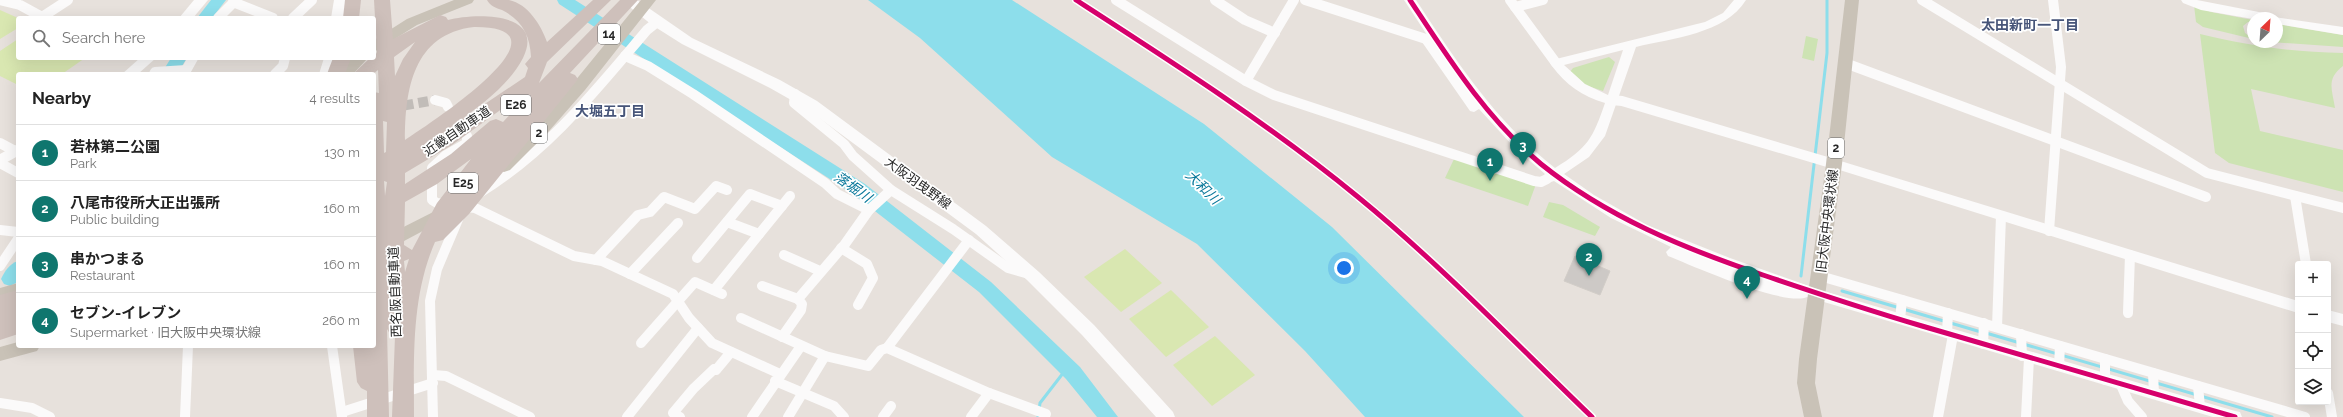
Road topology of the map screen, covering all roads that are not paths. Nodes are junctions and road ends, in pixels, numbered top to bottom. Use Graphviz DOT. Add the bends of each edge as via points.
graph roads {
  1 [pos="0,0"];
  2 [pos="68,0"];
  3 [pos="201,0"];
  4 [pos="312,0"];
  5 [pos="341,0"];
  6 [pos="353,0"];
  7 [pos="369,0"];
  8 [pos="382,0"];
  9 [pos="467,0"];
  10 [pos="495,0"];
  11 [pos="505,0"];
  12 [pos="603,0"];
  13 [pos="618,0"];
  14 [pos="629,0"];
  15 [pos="636,0"];
  16 [pos="649,0"];
  17 [pos="1116,0"];
  18 [pos="1215,0"];
  19 [pos="1294,0"];
  20 [pos="1305,0"];
  21 [pos="1400,0"];
  22 [pos="1410,0"];
  23 [pos="1543,0"];
  24 [pos="1740,0"];
  25 [pos="1852,0"];
  26 [pos="1922,0"];
  27 [pos="2053,0"];
  28 [pos="2187,0"];
  29 [pos="234,1"];
  30 [pos="1512,3"];
  31 [pos="2247,14"];
  32 [pos="40,16"];
  33 [pos="44,16"];
  34 [pos="188,16"];
  35 [pos="220,16"];
  36 [pos="269,16"];
  37 [pos="295,16"];
  38 [pos="338,16"];
  39 [pos="351,16"];
  40 [pos="370,16"];
  41 [pos="2283,21"];
  42 [pos="652,26"];
  43 [pos="2343,31"];
  44 [pos="578,32"];
  45 [pos="1275,33"];
  46 [pos="1426,39"];
  47 [pos="1632,44"];
  48 [pos="376,46"];
  49 [pos="622,52"];
  50 [pos="146,60"];
  51 [pos="192,60"];
  52 [pos="284,60"];
  53 [pos="330,60"];
  54 [pos="341,60"];
  55 [pos="342,60"];
  56 [pos="359,60"];
  57 [pos="373,60"];
  58 [pos="1556,63"];
  59 [pos="1845,63"];
  60 [pos="132,72"];
  61 [pos="185,72"];
  62 [pos="277,72"];
  63 [pos="327,72"];
  64 [pos="337,72"];
  65 [pos="340,72"];
  66 [pos="346,72"];
  67 [pos="364,72"];
  68 [pos="373,72"];
  69 [pos="2060,80"];
  70 [pos="1246,81"];
  71 [pos="795,94"];
  72 [pos="435,100"];
  73 [pos="1612,100"];
  74 [pos="448,106"];
  75 [pos="376,128"];
  76 [pos="467,136"];
  77 [pos="2056,142"];
  78 [pos="0,143"];
  79 [pos="16,150"];
  80 [pos="16,151"];
  81 [pos="0,162"];
  82 [pos="1834,164"];
  83 [pos="16,172"];
  84 [pos="379,172"];
  85 [pos="1551,177"];
  86 [pos="727,190"];
  87 [pos="892,190"];
  88 [pos="790,196"];
  89 [pos="2295,196"];
  90 [pos="2206,197"];
  91 [pos="455,206"];
  92 [pos="782,206"];
  93 [pos="2343,208"];
  94 [pos="376,209"];
  95 [pos="869,210"];
  96 [pos="2001,216"];
  97 [pos="727,222"];
  98 [pos="678,223"];
  99 [pos="0,230"];
  100 [pos="394,230"];
  101 [pos="2049,231"];
  102 [pos="16,232"];
  103 [pos="759,234"];
  104 [pos="16,242"];
  105 [pos="966,244"];
  106 [pos="841,248"];
  107 [pos="376,249"];
  108 [pos="376,255"];
  109 [pos="784,255"];
  110 [pos="2130,255"];
  111 [pos="697,258"];
  112 [pos="596,260"];
  113 [pos="2306,261"];
  114 [pos="376,262"];
  115 [pos="0,266"];
  116 [pos="820,271"];
  117 [pos="630,274"];
  118 [pos="1033,276"];
  119 [pos="1820,276"];
  120 [pos="762,286"];
  121 [pos="16,291"];
  122 [pos="0,295"];
  123 [pos="1818,295"];
  124 [pos="16,299"];
  125 [pos="798,299"];
  126 [pos="1902,300"];
  127 [pos="677,301"];
  128 [pos="0,303"];
  129 [pos="858,305"];
  130 [pos="2295,306"];
  131 [pos="2128,312"];
  132 [pos="1948,313"];
  133 [pos="1900,316"];
  134 [pos="2331,317"];
  135 [pos="740,318"];
  136 [pos="2343,320"];
  137 [pos="1984,323"];
  138 [pos="12,325"];
  139 [pos="1997,327"];
  140 [pos="376,328"];
  141 [pos="698,328"];
  142 [pos="1949,331"];
  143 [pos="2021,334"];
  144 [pos="782,337"];
  145 [pos="1983,340"];
  146 [pos="0,341"];
  147 [pos="641,343"];
  148 [pos="801,346"];
  149 [pos="2060,346"];
  150 [pos="23,348"];
  151 [pos="188,348"];
  152 [pos="332,348"];
  153 [pos="363,348"];
  154 [pos="887,348"];
  155 [pos="731,352"];
  156 [pos="0,354"];
  157 [pos="2024,354"];
  158 [pos="825,356"];
  159 [pos="2105,359"];
  160 [pos="2059,362"];
  161 [pos="2153,373"];
  162 [pos="2105,376"];
  163 [pos="778,378"];
  164 [pos="433,379"];
  165 [pos="2121,385"];
  166 [pos="2198,386"];
  167 [pos="2154,390"];
  168 [pos="803,393"];
  169 [pos="989,393"];
  170 [pos="0,403"];
  171 [pos="2200,403"];
  172 [pos="2330,405"];
  173 [pos="891,406"];
  174 [pos="1041,412"];
  175 [pos="2274,412"];
  176 [pos="342,414"];
  177 [pos="50,417"];
  178 [pos="185,417"];
  179 [pos="373,417"];
  180 [pos="378,417"];
  181 [pos="401,417"];
  182 [pos="433,417"];
  183 [pos="530,417"];
  184 [pos="627,417"];
  185 [pos="680,417"];
  186 [pos="752,417"];
  187 [pos="788,417"];
  188 [pos="844,417"];
  189 [pos="883,417"];
  190 [pos="971,417"];
  191 [pos="1167,417"];
  192 [pos="1813,417"];
  193 [pos="1938,417"];
  194 [pos="2026,417"];
  195 [pos="2142,417"];
  196 [pos="2235,417"];
  197 [pos="2305,417"];
  198 [pos="2332,417"];
  1 -- 32 [label="street" via="20,5"];
  2 -- 33 [label="street"];
  3 -- 34 [label="main road"];
  4 -- 37 [label="street"];
  5 -- 38 [label="main road"];
  6 -- 39 [label="highway"];
  7 -- 40 [label="highway"];
  8 -- 84 [label="highway"];
  9 -- 48 [label="main road" via="412,22"];
  10 -- 94 [label="highway, E26" via="522,14 534,27 541,51 536,72 524,96 494,128 453,163 413,190"];
  11 -- 67 [label="highway" via="446,18 414,34 383,55"];
  12 -- 44 [label="highway, 近畿自動車道 / E26"];
  13 -- 44 [label="highway, 近畿自動車道 / E26"];
  14 -- 42 [label="main road, 大阪羽曳野線"];
  14 -- 181 [label="highway, E25" via="495,142 459,188 428,236 416,267 408,305"];
  15 -- 114 [label="highway, 14" via="532,122 454,219 421,245 399,256"];
  16 -- 49 [label="main road, 2"];
  17 -- 70 [label="street"];
  18 -- 45 [label="street" via="1245,20"];
  19 -- 45 [label="street"];
  20 -- 46 [label="street"];
  21 -- 46 [label="street"];
  22 -- 85 [label="street" via="1477,98"];
  23 -- 30 [label="street"];
  24 -- 47 [label="street" via="1732,12 1717,21"];
  25 -- 59 [label="main road, 旧大阪中央環状線 / 2"];
  26 -- 69 [label="street"];
  27 -- 69 [label="street" via="2060,49"];
  28 -- 31 [label="street" via="2201,6"];
  29 -- 35 [label="street"];
  29 -- 36 [label="street"];
  30 -- 58 [label="street"];
  41 -- 43 [label="street"];
  42 -- 49 [label="street"];
  42 -- 71 [label="main road, 大阪羽曳野線"];
  44 -- 84 [label="highway, 近畿自動車道 / E26" via="487,100"];
  45 -- 70 [label="street"];
  46 -- 85 [label="street" via="1459,90 1478,113 1501,138"];
  47 -- 58 [label="street"];
  47 -- 73 [label="street"];
  49 -- 91 [label="main road, 2" via="505,165"];
  49 -- 95 [label="street" via="687,90 825,183 837,194"];
  50 -- 60 [label="main road"];
  51 -- 61 [label="street"];
  52 -- 62 [label="street"];
  53 -- 63 [label="main road"];
  54 -- 64 [label="highway"];
  55 -- 65 [label="highway"];
  56 -- 66 [label="main road"];
  57 -- 68 [label="highway"];
  58 -- 73 [label="street" via="1578,87"];
  59 -- 77 [label="street"];
  59 -- 82 [label="main road, 旧大阪中央環状線 / 2"];
  69 -- 77 [label="street"];
  69 -- 89 [label="street" via="2207,173"];
  70 -- 85 [label="street" via="1274,96 1534,181 1541,182"];
  71 -- 87 [label="street" via="794,103 844,144 853,156"];
  71 -- 118 [label="main road, 大阪羽曳野線" via="981,230"];
  72 -- 74 [label="street"];
  73 -- 82 [label="street"];
  73 -- 85 [label="street" via="1595,144 1584,156"];
  75 -- 84 [label="highway"];
  76 -- 91 [label="street" via="467,143 440,160 431,172 432,200"];
  77 -- 90 [label="street"];
  77 -- 101 [label="street"];
  78 -- 79 [label="street"];
  80 -- 81 [label="main road"];
  81 -- 83 [label="street"];
  82 -- 96 [label="street"];
  82 -- 119 [label="main road, 旧大阪中央環状線 / 2"];
  84 -- 100 [label="highway, 西名阪自動車道 / E25"];
  84 -- 100 [label="highway, E25" via="439,125 487,89 512,62 518,41 514,32 505,24 479,20 450,26 419,48 404,75 397,116 397,211"];
  84 -- 108 [label="highway, 西名阪自動車道"];
  85 -- 123 [label="street" via="1588,208 1626,230 1706,266 1782,291"];
  86 -- 112 [label="street" via="716,186 695,209 664,197 650,212 638,215"];
  87 -- 95 [label="street"];
  87 -- 105 [label="street"];
  88 -- 92 [label="street"];
  89 -- 93 [label="street"];
  89 -- 113 [label="street"];
  91 -- 107 [label="main road, 2"];
  91 -- 112 [label="street" via="475,208 574,256"];
  91 -- 164 [label="street" via="459,218 435,276 432,296 429,334"];
  92 -- 97 [label="street" via="750,194"];
  92 -- 103 [label="street"];
  95 -- 106 [label="street"];
  96 -- 101 [label="street"];
  96 -- 139 [label="street"];
  97 -- 103 [label="street"];
  97 -- 111 [label="street"];
  98 -- 117 [label="street"];
  99 -- 102 [label="street"];
  100 -- 181 [label="highway, 西名阪自動車道 / E25"];
  101 -- 110 [label="street"];
  103 -- 127 [label="street" via="718,292 695,282"];
  104 -- 115 [label="street"];
  105 -- 118 [label="street" via="1008,268"];
  105 -- 154 [label="street"];
  106 -- 116 [label="street"];
  106 -- 129 [label="street" via="867,264 873,278"];
  109 -- 116 [label="street"];
  110 -- 130 [label="street"];
  110 -- 131 [label="street"];
  112 -- 117 [label="street"];
  116 -- 125 [label="street"];
  117 -- 127 [label="street" via="673,294"];
  118 -- 191 [label="main road, 大阪羽曳野線" via="1088,330"];
  119 -- 123 [label="main road, 旧大阪中央環状線 / 2"];
  119 -- 126 [label="street"];
  120 -- 125 [label="street"];
  121 -- 122 [label="main road"];
  123 -- 133 [label="street"];
  123 -- 192 [label="main road, 旧大阪中央環状線 / 2" via="1806,383"];
  124 -- 128 [label="highway"];
  125 -- 144 [label="street" via="802,304 801,310"];
  126 -- 132 [label="street"];
  126 -- 133 [label="street"];
  127 -- 141 [label="street"];
  127 -- 147 [label="street"];
  132 -- 137 [label="street"];
  132 -- 142 [label="street"];
  133 -- 142 [label="street"];
  134 -- 136 [label="street"];
  135 -- 144 [label="street"];
  137 -- 139 [label="street"];
  137 -- 145 [label="street"];
  138 -- 146 [label="highway"];
  139 -- 143 [label="street"];
  140 -- 180 [label="highway, 西名阪自動車道"];
  141 -- 155 [label="street" via="712,343"];
  141 -- 184 [label="street"];
  142 -- 145 [label="street"];
  142 -- 193 [label="street"];
  143 -- 149 [label="street"];
  143 -- 157 [label="street"];
  144 -- 148 [label="street"];
  145 -- 157 [label="street"];
  148 -- 158 [label="street"];
  148 -- 163 [label="street"];
  149 -- 159 [label="street"];
  149 -- 160 [label="street"];
  150 -- 156 [label="main road"];
  151 -- 178 [label="street"];
  152 -- 176 [label="street"];
  153 -- 179 [label="highway"];
  154 -- 158 [label="street" via="881,350 868,366"];
  154 -- 169 [label="street"];
  155 -- 163 [label="street"];
  155 -- 185 [label="street" via="716,370 714,369 694,388 673,413"];
  157 -- 160 [label="street"];
  157 -- 194 [label="street"];
  158 -- 168 [label="street"];
  159 -- 161 [label="street"];
  159 -- 162 [label="street"];
  160 -- 162 [label="street"];
  161 -- 166 [label="street"];
  161 -- 167 [label="street"];
  162 -- 165 [label="street"];
  163 -- 168 [label="street"];
  163 -- 186 [label="street"];
  164 -- 176 [label="street"];
  164 -- 182 [label="street"];
  164 -- 183 [label="street" via="446,376"];
  165 -- 167 [label="street"];
  165 -- 195 [label="street" via="2128,401"];
  166 -- 171 [label="street"];
  166 -- 175 [label="street"];
  167 -- 171 [label="street"];
  168 -- 187 [label="street"];
  168 -- 188 [label="street" via="834,406"];
  169 -- 174 [label="street"];
  169 -- 190 [label="street"];
  170 -- 177 [label="street" via="29,406"];
  171 -- 196 [label="street"];
  172 -- 198 [label="street"];
  173 -- 189 [label="street"];
  175 -- 197 [label="street"];
}
